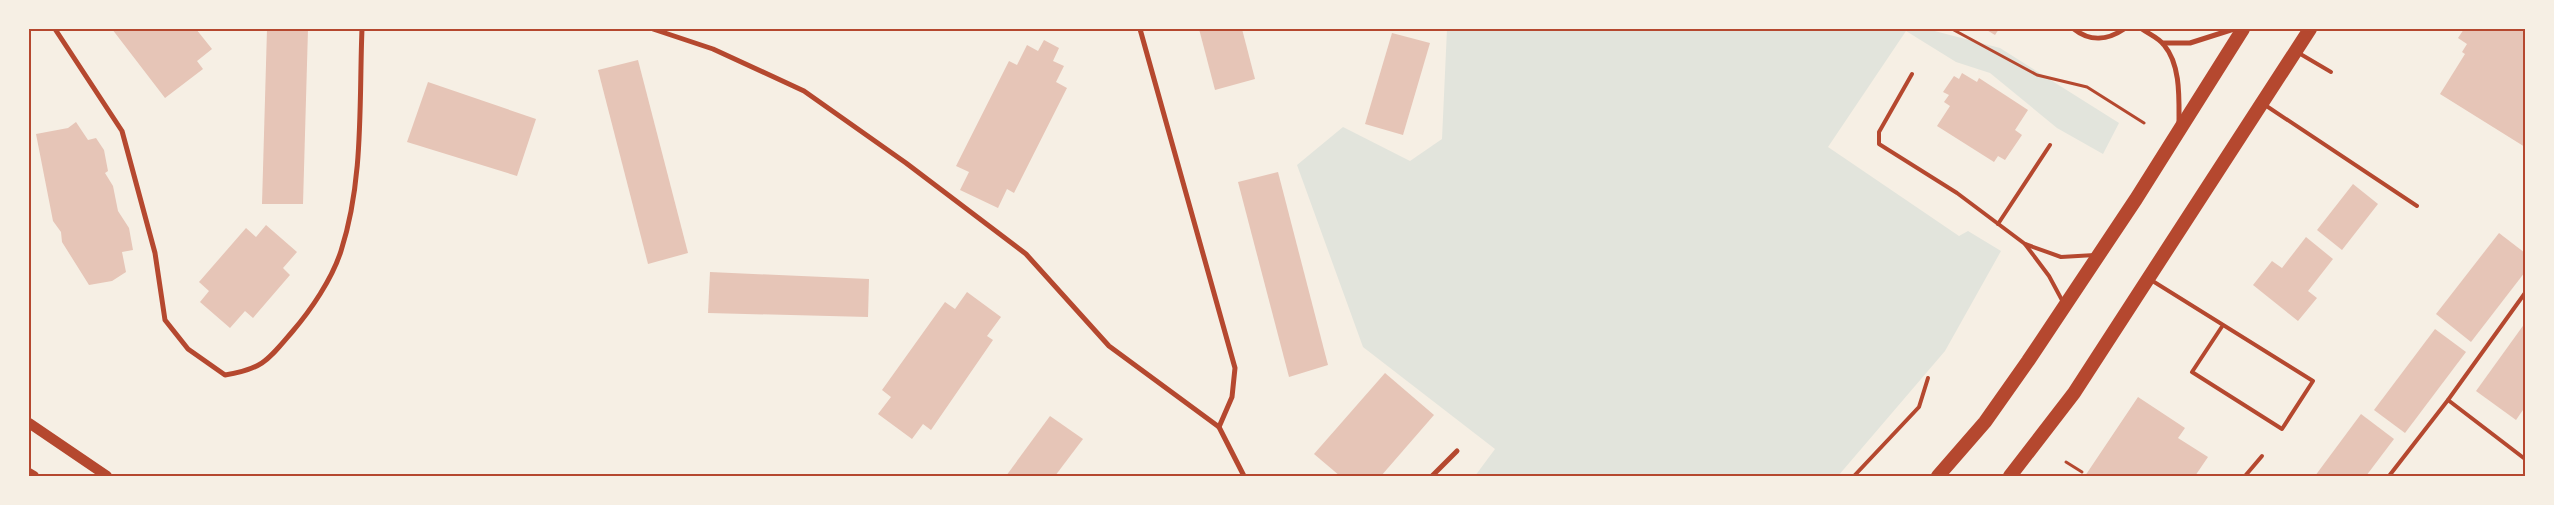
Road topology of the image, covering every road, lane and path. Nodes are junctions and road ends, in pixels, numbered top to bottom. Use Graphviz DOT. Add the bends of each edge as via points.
graph roads {
  1 [pos="55,29"];
  2 [pos="362,29"];
  3 [pos="653,29"];
  4 [pos="1140,29"];
  5 [pos="1952,29"];
  6 [pos="2074,29"];
  7 [pos="2124,29"];
  8 [pos="2142,29"];
  9 [pos="2234,29"];
  10 [pos="2243,29"];
  11 [pos="2310,29"];
  12 [pos="2164,43"];
  13 [pos="2295,51"];
  14 [pos="2331,72"];
  15 [pos="1912,74"];
  16 [pos="2262,103"];
  17 [pos="2144,123"];
  18 [pos="2179,131"];
  19 [pos="2050,145"];
  20 [pos="2417,206"];
  21 [pos="1998,224"];
  22 [pos="2025,244"];
  23 [pos="2097,255"];
  24 [pos="2149,279"];
  25 [pos="2525,293"];
  26 [pos="2065,305"];
  27 [pos="2223,325"];
  28 [pos="1928,378"];
  29 [pos="2448,400"];
  30 [pos="29,423"];
  31 [pos="1219,427"];
  32 [pos="1457,451"];
  33 [pos="2262,456"];
  34 [pos="2525,459"];
  35 [pos="2066,462"];
  36 [pos="2082,472"];
  37 [pos="29,473"];
  38 [pos="34,476"];
  39 [pos="107,476"];
  40 [pos="1244,476"];
  41 [pos="1432,476"];
  42 [pos="1854,476"];
  43 [pos="1938,476"];
  44 [pos="2010,476"];
  45 [pos="2245,476"];
  46 [pos="2389,476"];
  1 -- 2 [label="street" via="122,131 154,253 165,320 188,349 225,375 250,371 268,360 310,311 340,252 356,181"];
  3 -- 31 [label="street" via="713,49 804,91 1026,254 1109,346"];
  4 -- 31 [label="street" via="1235,368 1232,397"];
  5 -- 17 [label="path" via="2037,75 2087,87"];
  6 -- 7 [label="street" via="2090,38 2113,36"];
  8 -- 12 [label="street"];
  9 -- 12 [label="street" via="2190,43"];
  10 -- 18 [label="highway"];
  11 -- 13 [label="highway"];
  12 -- 18 [label="street" via="2175,68"];
  13 -- 14 [label="lane"];
  13 -- 16 [label="highway"];
  15 -- 21 [label="lane" via="1879,132 1879,144 1957,193"];
  16 -- 20 [label="lane"];
  16 -- 24 [label="highway"];
  18 -- 23 [label="highway"];
  19 -- 21 [label="lane"];
  21 -- 22 [label="lane"];
  22 -- 23 [label="lane" via="2061,257"];
  22 -- 26 [label="lane" via="2049,276"];
  23 -- 26 [label="highway"];
  24 -- 27 [label="lane"];
  24 -- 44 [label="highway" via="2074,393"];
  25 -- 29 [label="lane"];
  26 -- 43 [label="highway" via="1985,422"];
  27 -- 27 [label="lane" via="2313,382 2282,429 2192,372"];
  28 -- 42 [label="lane" via="1919,407"];
  29 -- 34 [label="lane"];
  29 -- 46 [label="lane"];
  30 -- 39 [label="main road"];
  31 -- 40 [label="street"];
  32 -- 41 [label="street"];
  33 -- 45 [label="lane"];
  35 -- 36 [label="path"];
  37 -- 38 [label="main road"];
}
